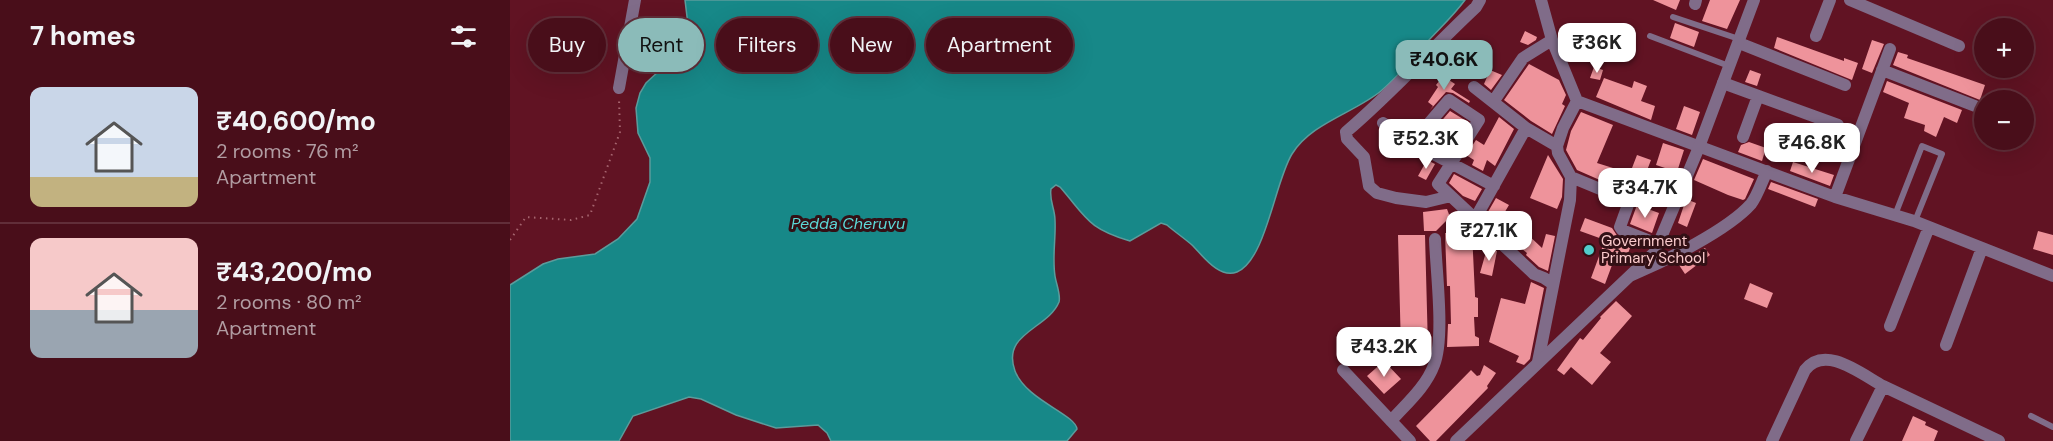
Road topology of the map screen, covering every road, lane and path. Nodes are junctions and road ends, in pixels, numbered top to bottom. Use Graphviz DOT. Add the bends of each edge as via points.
graph roads {
  1 [pos="635,0"];
  2 [pos="1480,0"];
  3 [pos="1542,0"];
  4 [pos="1755,0"];
  5 [pos="1830,0"];
  6 [pos="1850,0"];
  7 [pos="1673,16"];
  8 [pos="1650,36"];
  9 [pos="1816,36"];
  10 [pos="1551,40"];
  11 [pos="1739,41"];
  12 [pos="1959,46"];
  13 [pos="1890,49"];
  14 [pos="1730,66"];
  15 [pos="1882,70"];
  16 [pos="1723,83"];
  17 [pos="1845,85"];
  18 [pos="1474,87"];
  19 [pos="619,88"];
  20 [pos="1758,96"];
  21 [pos="1577,101"];
  22 [pos="1493,102"];
  23 [pos="1974,106"];
  24 [pos="1383,123"];
  25 [pos="1838,125"];
  26 [pos="1526,128"];
  27 [pos="1743,137"];
  28 [pos="1413,142"];
  29 [pos="1557,146"];
  30 [pos="1699,147"];
  31 [pos="1451,163"];
  32 [pos="1767,171"];
  33 [pos="1571,177"];
  34 [pos="1494,186"];
  35 [pos="1635,188"];
  36 [pos="1451,196"];
  37 [pos="1835,196"];
  38 [pos="1629,201"];
  39 [pos="1895,215"];
  40 [pos="1475,219"];
  41 [pos="1914,221"];
  42 [pos="1929,227"];
  43 [pos="1435,239"];
  44 [pos="510,240"];
  45 [pos="1658,244"];
  46 [pos="1982,248"];
  47 [pos="1630,276"];
  48 [pos="2053,276"];
  49 [pos="1553,284"];
  50 [pos="1890,326"];
  51 [pos="1946,345"];
  52 [pos="1538,362"];
  53 [pos="1343,370"];
  54 [pos="1883,386"];
  55 [pos="2031,416"];
  56 [pos="1391,422"];
  57 [pos="2053,427"];
  58 [pos="1410,441"];
  59 [pos="1456,441"];
  60 [pos="1772,441"];
  61 [pos="1856,441"];
  62 [pos="1999,441"];
  1 -- 19 [label="street"];
  2 -- 36 [label="street" via="1373,110 1346,132 1347,139 1364,157 1369,186 1377,194 1426,202"];
  3 -- 10 [label="street"];
  4 -- 11 [label="street"];
  5 -- 9 [label="street"];
  6 -- 12 [label="street"];
  7 -- 11 [label="lane"];
  8 -- 14 [label="lane"];
  10 -- 21 [label="street"];
  10 -- 22 [label="street" via="1523,58"];
  11 -- 14 [label="street"];
  11 -- 17 [label="street"];
  13 -- 15 [label="street"];
  14 -- 16 [label="street"];
  15 -- 23 [label="street"];
  15 -- 37 [label="street"];
  16 -- 20 [label="street"];
  16 -- 30 [label="street"];
  18 -- 22 [label="street"];
  19 -- 44 [label="path" via="620,132 590,215 571,220 525,217"];
  20 -- 25 [label="street"];
  20 -- 27 [label="street"];
  21 -- 29 [label="street"];
  21 -- 30 [label="street"];
  22 -- 26 [label="street"];
  24 -- 28 [label="street"];
  26 -- 29 [label="street"];
  26 -- 34 [label="street"];
  28 -- 31 [label="street"];
  28 -- 31 [label="street" via="1449,100 1479,120"];
  29 -- 33 [label="street"];
  30 -- 32 [label="street"];
  30 -- 45 [label="street"];
  31 -- 34 [label="street"];
  31 -- 36 [label="street" via="1438,184"];
  32 -- 37 [label="street"];
  32 -- 47 [label="street" via="1752,202 1735,219 1661,263"];
  33 -- 38 [label="street"];
  33 -- 49 [label="street"];
  34 -- 40 [label="street"];
  35 -- 38 [label="street"];
  36 -- 40 [label="street"];
  37 -- 39 [label="street"];
  38 -- 45 [label="street" via="1622,230"];
  39 -- 41 [label="street"];
  39 -- 41 [label="lane" via="1922,146 1941,154"];
  40 -- 49 [label="street" via="1534,274"];
  41 -- 42 [label="street"];
  42 -- 46 [label="street"];
  42 -- 50 [label="street"];
  43 -- 56 [label="street" via="1439,347 1424,383"];
  45 -- 47 [label="street"];
  46 -- 48 [label="street"];
  46 -- 51 [label="street"];
  47 -- 52 [label="street"];
  49 -- 52 [label="street"];
  52 -- 59 [label="street"];
  53 -- 56 [label="street"];
  54 -- 60 [label="street" via="1833,359 1810,363"];
  54 -- 61 [label="street"];
  54 -- 62 [label="street"];
  55 -- 57 [label="lane"];
  56 -- 58 [label="street"];
}
